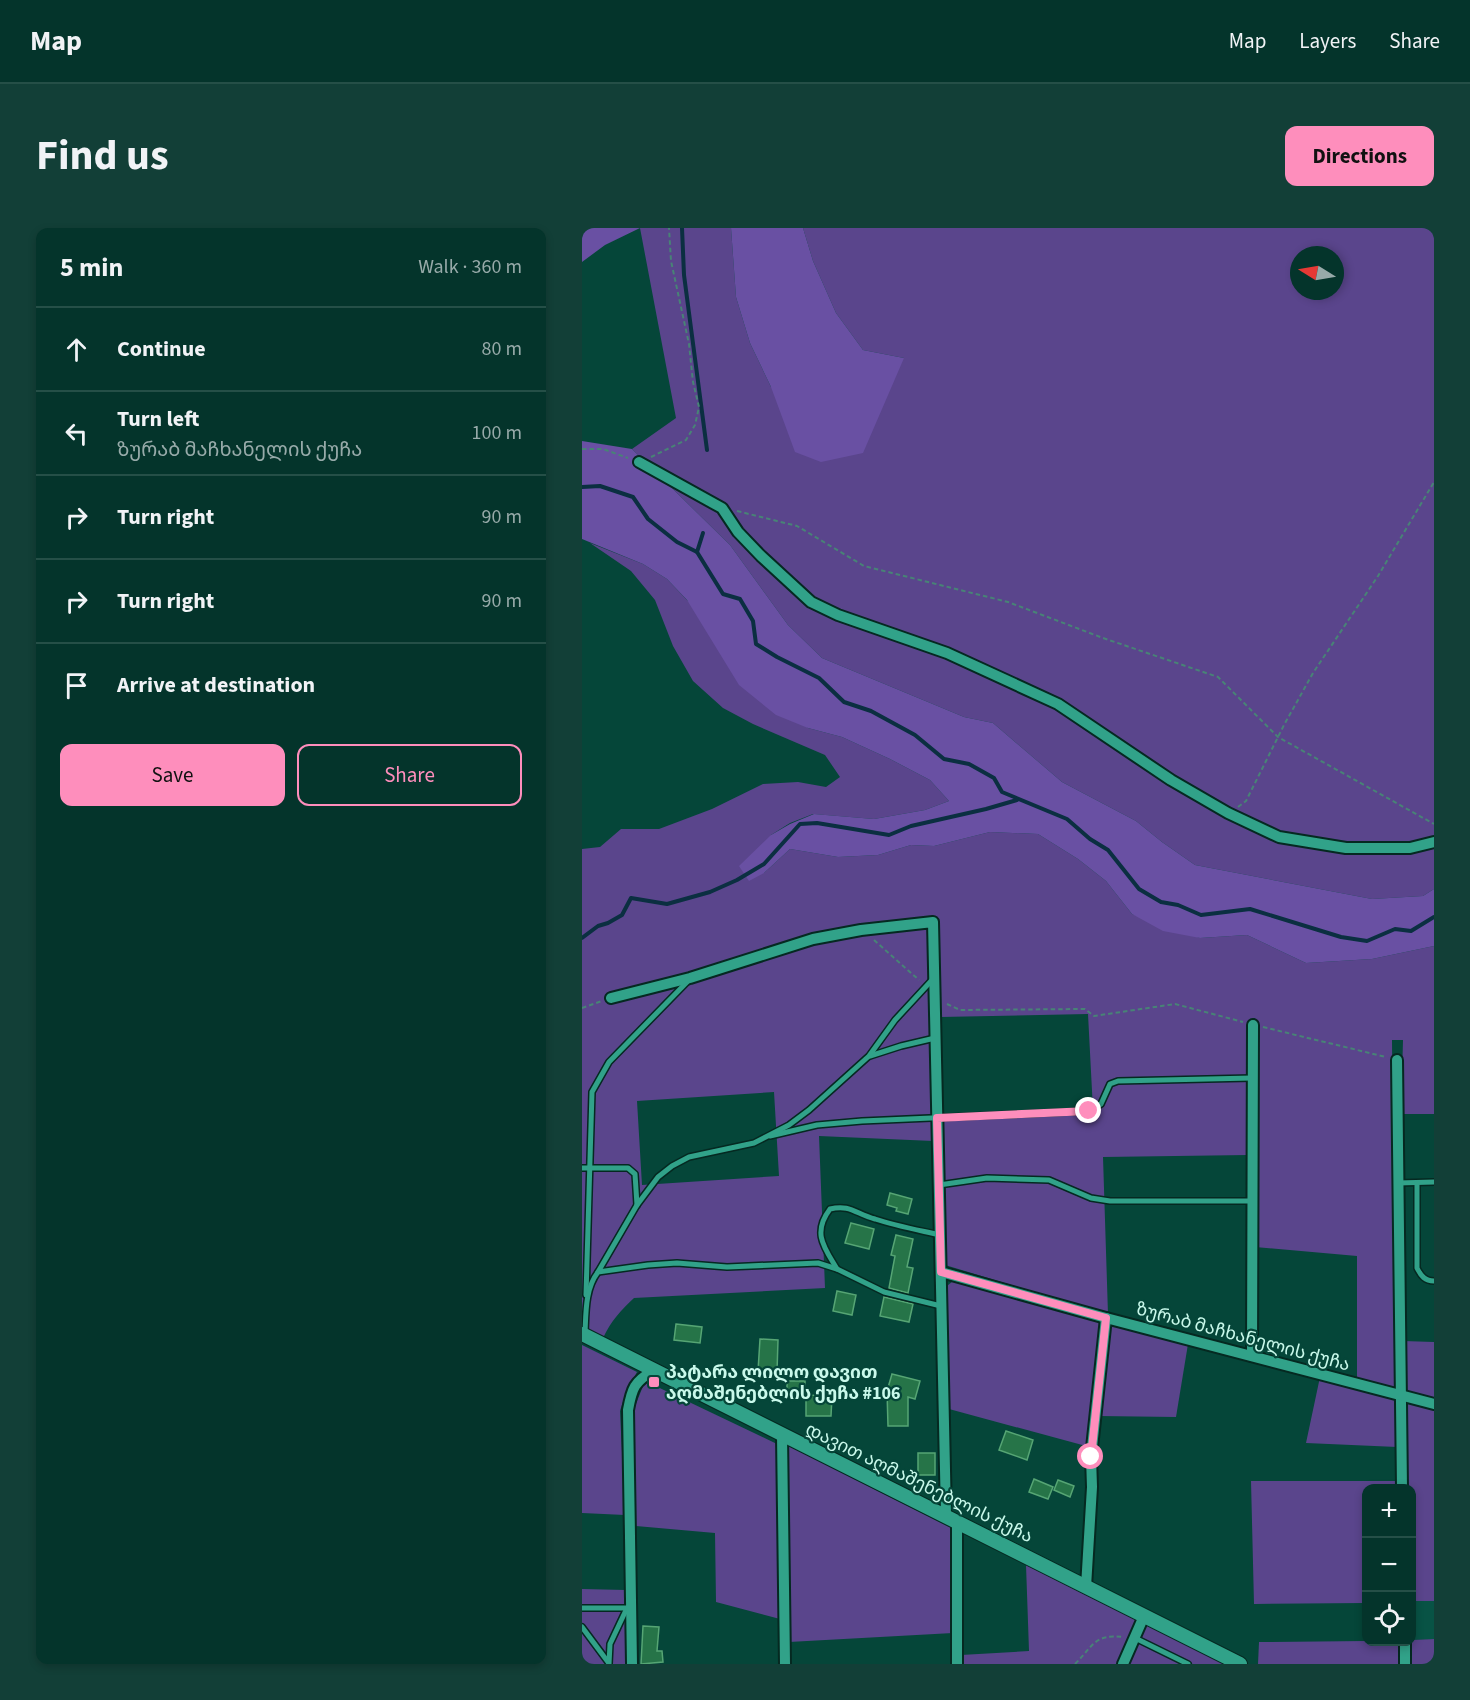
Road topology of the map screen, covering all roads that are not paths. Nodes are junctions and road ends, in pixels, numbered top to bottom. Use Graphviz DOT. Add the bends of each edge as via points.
graph roads {
  1 [pos="639,462"];
  2 [pos="1434,842"];
  3 [pos="690,978"];
  4 [pos="931,991"];
  5 [pos="611,998"];
  6 [pos="1253,1025"];
  7 [pos="935,1038"];
  8 [pos="869,1056"];
  9 [pos="1397,1060"];
  10 [pos="1253,1078"];
  11 [pos="937,1118"];
  12 [pos="770,1136"];
  13 [pos="582,1168"];
  14 [pos="590,1168"];
  15 [pos="1434,1182"];
  16 [pos="1398,1183"];
  17 [pos="1418,1183"];
  18 [pos="939,1185"];
  19 [pos="1253,1201"];
  20 [pos="637,1205"];
  21 [pos="940,1235"];
  22 [pos="837,1269"];
  23 [pos="598,1272"];
  24 [pos="941,1272"];
  25 [pos="1434,1281"];
  26 [pos="586,1303"];
  27 [pos="941,1306"];
  28 [pos="1106,1318"];
  29 [pos="583,1335"];
  30 [pos="1252,1356"];
  31 [pos="654,1370"];
  32 [pos="1400,1395"];
  33 [pos="1434,1404"];
  34 [pos="782,1435"];
  35 [pos="1402,1484"];
  36 [pos="951,1518"];
  37 [pos="1086,1587"];
  38 [pos="582,1608"];
  39 [pos="629,1608"];
  40 [pos="1144,1616"];
  41 [pos="582,1626"];
  42 [pos="1135,1638"];
  43 [pos="1405,1646"];
  44 [pos="609,1664"];
  45 [pos="632,1664"];
  46 [pos="785,1664"];
  47 [pos="957,1664"];
  48 [pos="1124,1664"];
  49 [pos="1188,1664"];
  50 [pos="1240,1664"];
  51 [pos="1405,1664"];
  1 -- 2 [label="street" via="722,508 738,532 811,602 956,657 1058,704 1228,813 1279,837 1335,847 1399,849"];
  3 -- 4 [label="street" via="813,939 933,922"];
  3 -- 5 [label="street"];
  3 -- 14 [label="lane" via="609,1062 592,1092"];
  4 -- 7 [label="street"];
  4 -- 8 [label="lane" via="895,1020"];
  6 -- 10 [label="street"];
  7 -- 8 [label="lane"];
  7 -- 11 [label="street"];
  8 -- 12 [label="lane" via="809,1110"];
  9 -- 16 [label="street"];
  10 -- 11 [label="lane" via="1118,1081 1110,1084 1101,1104 1089,1111"];
  10 -- 19 [label="street"];
  11 -- 12 [label="lane" via="817,1125"];
  11 -- 18 [label="street"];
  12 -- 20 [label="lane" via="689,1157 658,1177"];
  13 -- 14 [label="lane"];
  14 -- 20 [label="lane" via="628,1168 635,1174"];
  14 -- 26 [label="lane"];
  15 -- 17 [label="lane"];
  16 -- 17 [label="lane"];
  16 -- 32 [label="street"];
  17 -- 25 [label="lane" via="1417,1268 1421,1276"];
  18 -- 19 [label="lane" via="987,1178 1048,1180 1091,1198 1110,1201"];
  18 -- 21 [label="street"];
  19 -- 30 [label="street"];
  20 -- 23 [label="lane"];
  21 -- 22 [label="lane" via="872,1219 841,1206 830,1209 820,1232"];
  21 -- 24 [label="street"];
  22 -- 23 [label="lane" via="818,1263 727,1267 677,1263"];
  22 -- 27 [label="lane" via="884,1292"];
  23 -- 26 [label="lane"];
  24 -- 27 [label="street"];
  24 -- 28 [label="street, ზურაბ მაჩხანელის ქუჩა"];
  26 -- 29 [label="lane"];
  27 -- 36 [label="street"];
  28 -- 30 [label="street, ზურაბ მაჩხანელის ქუჩა"];
  28 -- 37 [label="street" via="1091,1457"];
  29 -- 31 [label="street, დავით აღმაშენებლის ქუჩა"];
  30 -- 32 [label="street, ზურაბ მაჩხანელის ქუჩა"];
  31 -- 34 [label="street, დავით აღმაშენებლის ქუჩა"];
  31 -- 39 [label="street" via="638,1380 628,1410"];
  32 -- 33 [label="street, ზურაბ მაჩხანელის ქუჩა"];
  32 -- 35 [label="street"];
  34 -- 36 [label="street, დავით აღმაშენებლის ქუჩა"];
  34 -- 46 [label="street"];
  36 -- 37 [label="street, დავით აღმაშენებლის ქუჩა"];
  36 -- 47 [label="street"];
  37 -- 40 [label="street, დავით აღმაშენებლის ქუჩა"];
  38 -- 39 [label="lane"];
  39 -- 44 [label="lane" via="610,1644"];
  39 -- 45 [label="street"];
  40 -- 42 [label="street"];
  40 -- 50 [label="street, დავით აღმაშენებლის ქუჩა"];
  41 -- 44 [label="lane"];
  42 -- 48 [label="street"];
  42 -- 49 [label="lane"];
  43 -- 51 [label="street"];
}
